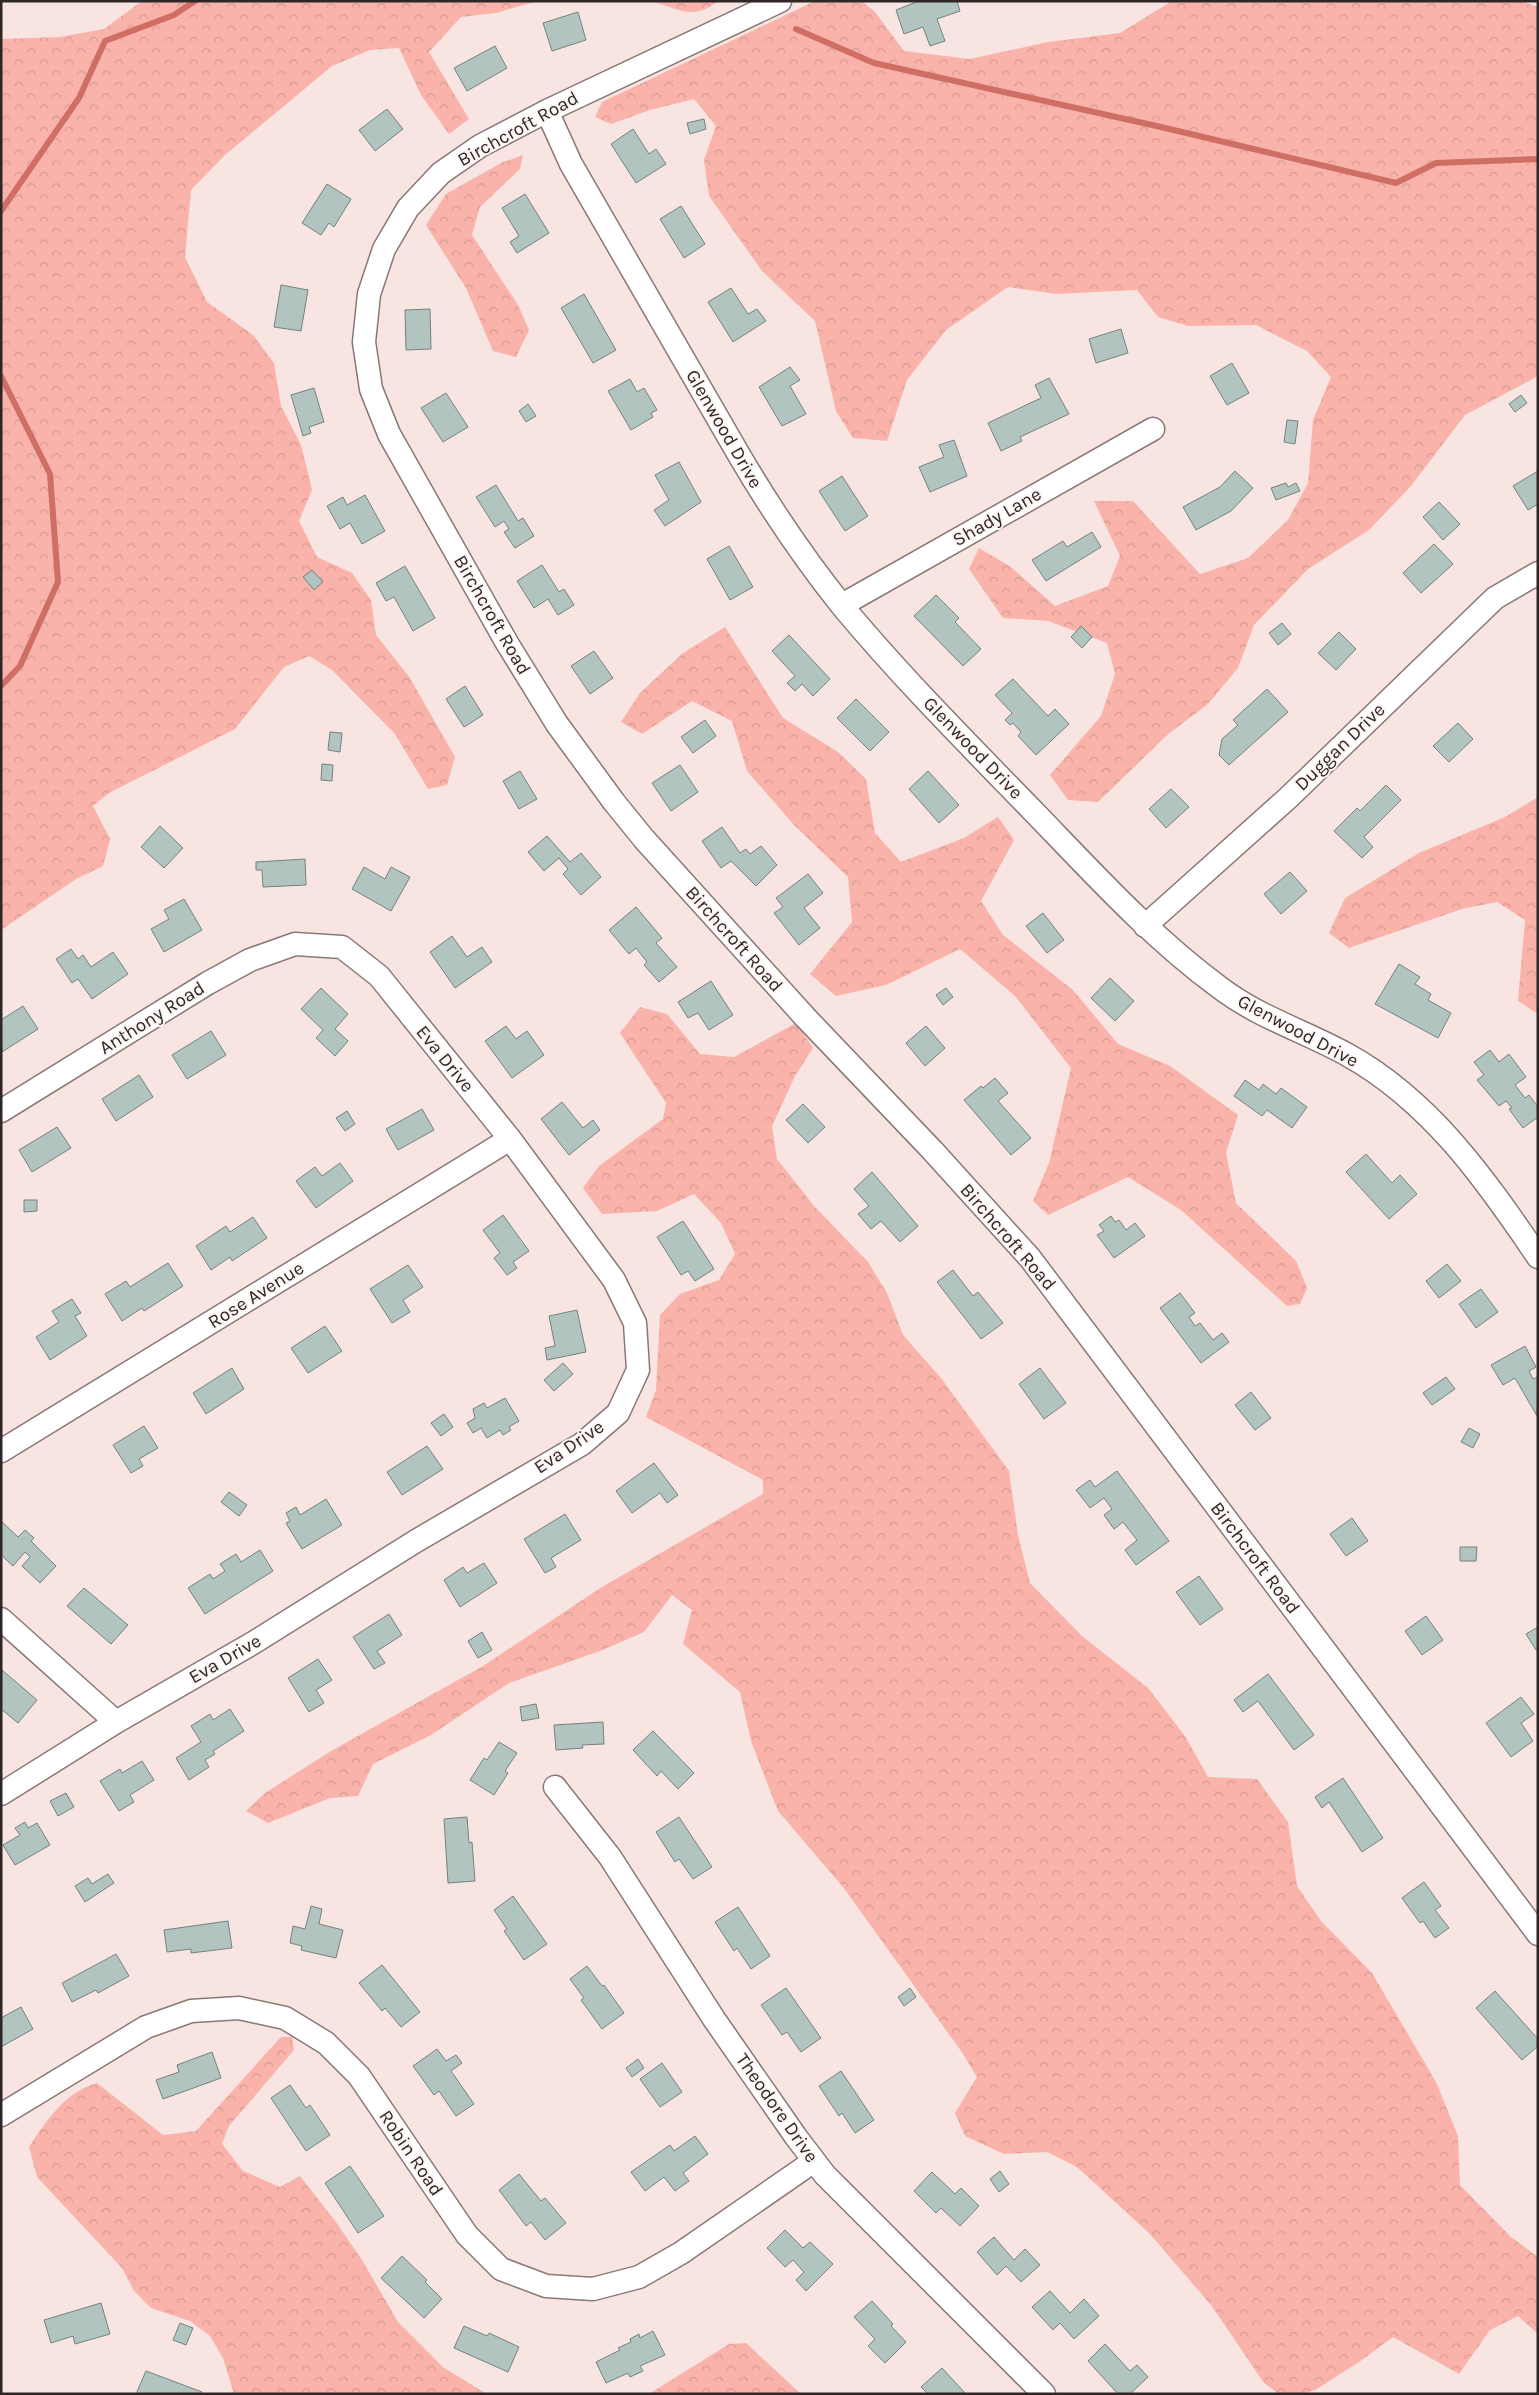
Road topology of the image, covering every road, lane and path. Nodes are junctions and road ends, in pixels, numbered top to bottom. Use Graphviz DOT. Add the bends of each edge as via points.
graph roads {
  1 [pos="780,1"];
  2 [pos="547,110"];
  3 [pos="1153,429"];
  4 [pos="1538,572"];
  5 [pos="842,605"];
  6 [pos="1145,926"];
  7 [pos="309,945"];
  8 [pos="1,1111"];
  9 [pos="510,1139"];
  10 [pos="1538,1257"];
  11 [pos="1,1451"];
  12 [pos="1,1619"];
  13 [pos="116,1722"];
  14 [pos="555,1786"];
  15 [pos="1,1794"];
  16 [pos="1538,1934"];
  17 [pos="1,2115"];
  18 [pos="814,2161"];
  19 [pos="1044,2394"];
  1 -- 2 [label="street, Birchcroft Road"];
  2 -- 5 [label="street, Glenwood Drive" via="571,164 749,472"];
  2 -- 16 [label="street, Birchcroft Road" via="480,146 441,173 408,208 384,249 368,294 364,342 371,389 389,434 507,643 557,724 614,802 792,1003 1030,1258"];
  3 -- 5 [label="street, Shady Lane"];
  4 -- 6 [label="street, Duggan Drive" via="1495,598 1288,798"];
  5 -- 6 [label="street, Glenwood Drive" via="944,720"];
  6 -- 10 [label="street, Glenwood Drive" via="1219,988 1260,1014 1346,1054 1386,1080 1457,1146"];
  7 -- 8 [label="street, Anthony Road" via="296,944 250,960"];
  7 -- 9 [label="street, Eva Drive" via="342,947 379,976"];
  9 -- 11 [label="street, Rose Avenue"];
  9 -- 13 [label="street, Eva Drive" via="614,1280 635,1323 638,1370 618,1413 582,1444"];
  12 -- 13 [label="street"];
  13 -- 15 [label="street, Eva Drive"];
  14 -- 18 [label="street, Theodore Drive" via="610,1857 714,2019"];
  17 -- 18 [label="street, Robin Road" via="146,2027 191,2011 239,2008 285,2018 326,2042 359,2076 467,2235 501,2269 546,2286 593,2289 639,2277 681,2253"];
  18 -- 19 [label="street, Theodore Drive"];
}
